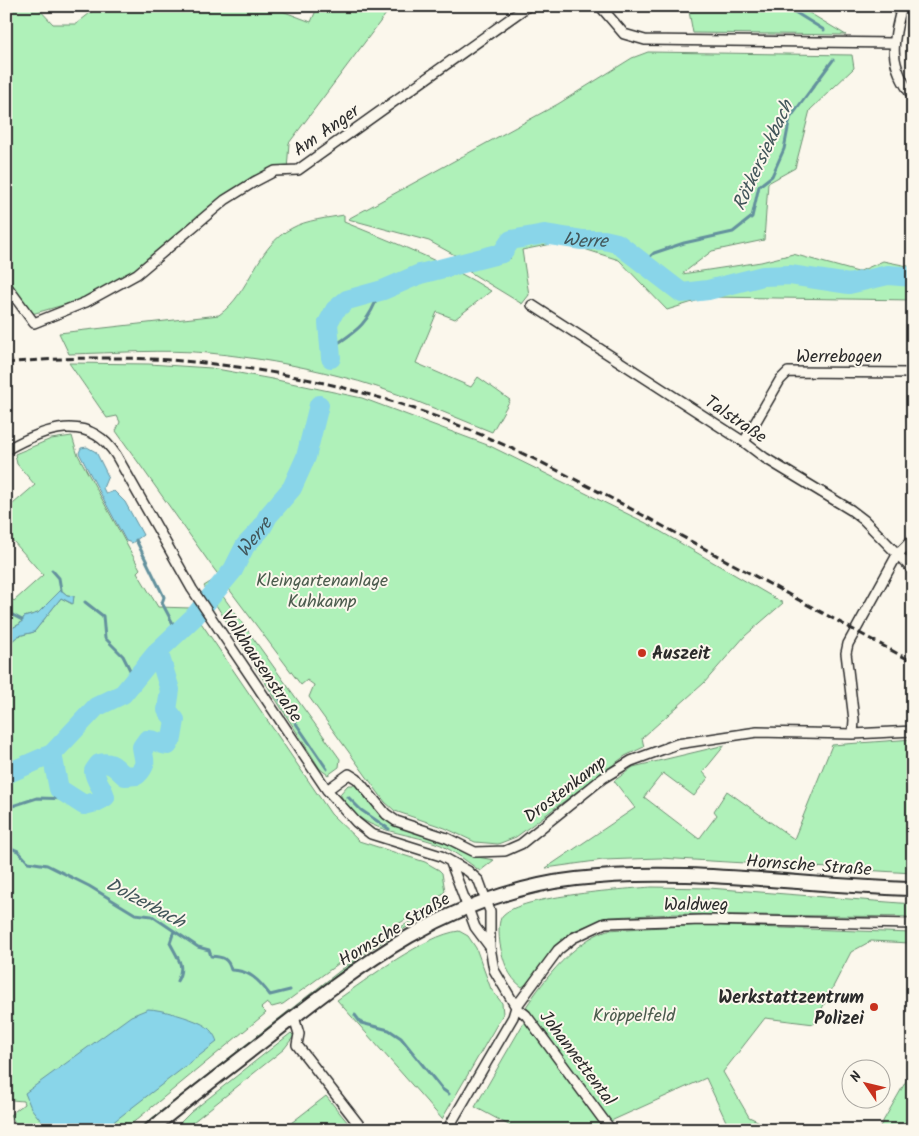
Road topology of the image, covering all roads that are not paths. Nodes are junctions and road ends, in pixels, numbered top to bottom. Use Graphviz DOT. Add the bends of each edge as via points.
graph roads {
  1 [pos="528,6"];
  2 [pos="600,6"];
  3 [pos="902,6"];
  4 [pos="894,43"];
  5 [pos="913,97"];
  6 [pos="6,284"];
  7 [pos="532,306"];
  8 [pos="913,373"];
  9 [pos="744,442"];
  10 [pos="6,450"];
  11 [pos="913,539"];
  12 [pos="897,555"];
  13 [pos="913,570"];
  14 [pos="913,731"];
  15 [pos="853,734"];
  16 [pos="327,790"];
  17 [pos="451,863"];
  18 [pos="913,889"];
  19 [pos="487,898"];
  20 [pos="468,906"];
  21 [pos="913,924"];
  22 [pos="490,947"];
  23 [pos="516,1007"];
  24 [pos="294,1017"];
  25 [pos="150,1130"];
  26 [pos="363,1130"];
  27 [pos="447,1130"];
  28 [pos="611,1130"];
  1 -- 6 [label="street, Am Anger" via="298,170 275,171 225,200 137,274 86,302 34,323"];
  2 -- 4 [label="street" via="619,30 637,38"];
  3 -- 4 [label="street"];
  4 -- 5 [label="street" via="896,70"];
  7 -- 9 [label="street, Talstraße"];
  8 -- 9 [label="street, Werrebogen" via="788,372 780,380"];
  9 -- 12 [label="street, Talstraße" via="851,510"];
  10 -- 16 [label="street, Volkhausenstraße" via="57,429 78,428 95,433 110,446 192,590"];
  11 -- 12 [label="street"];
  12 -- 13 [label="street, Talstraße"];
  12 -- 15 [label="street" via="848,644"];
  14 -- 15 [label="street, Drostenkamp"];
  15 -- 16 [label="street, Drostenkamp" via="757,732 676,744 617,769 521,844 505,851 474,852 447,838 396,821 386,814 358,779 349,774"];
  16 -- 17 [label="street, Volkhausenstraße" via="371,834 441,856"];
  17 -- 19 [label="street, Volkhausenstraße" via="479,881"];
  17 -- 20 [label="street"];
  18 -- 19 [label="main road, Hornsche Straße" via="717,876 642,875 574,879 520,888"];
  19 -- 20 [label="main road, Hornsche Straße"];
  19 -- 22 [label="street"];
  20 -- 22 [label="street" via="475,927"];
  20 -- 24 [label="main road, Hornsche Straße" via="389,947"];
  21 -- 23 [label="street, Waldweg" via="703,920 605,923 573,938 558,950"];
  22 -- 23 [label="street, Johannettental" via="494,970"];
  23 -- 27 [label="street, Waldweg"];
  23 -- 28 [label="street, Johannettental" via="526,1015"];
  24 -- 25 [label="main road, Hornsche Straße"];
  24 -- 26 [label="street" via="299,1034 297,1045"];
}
